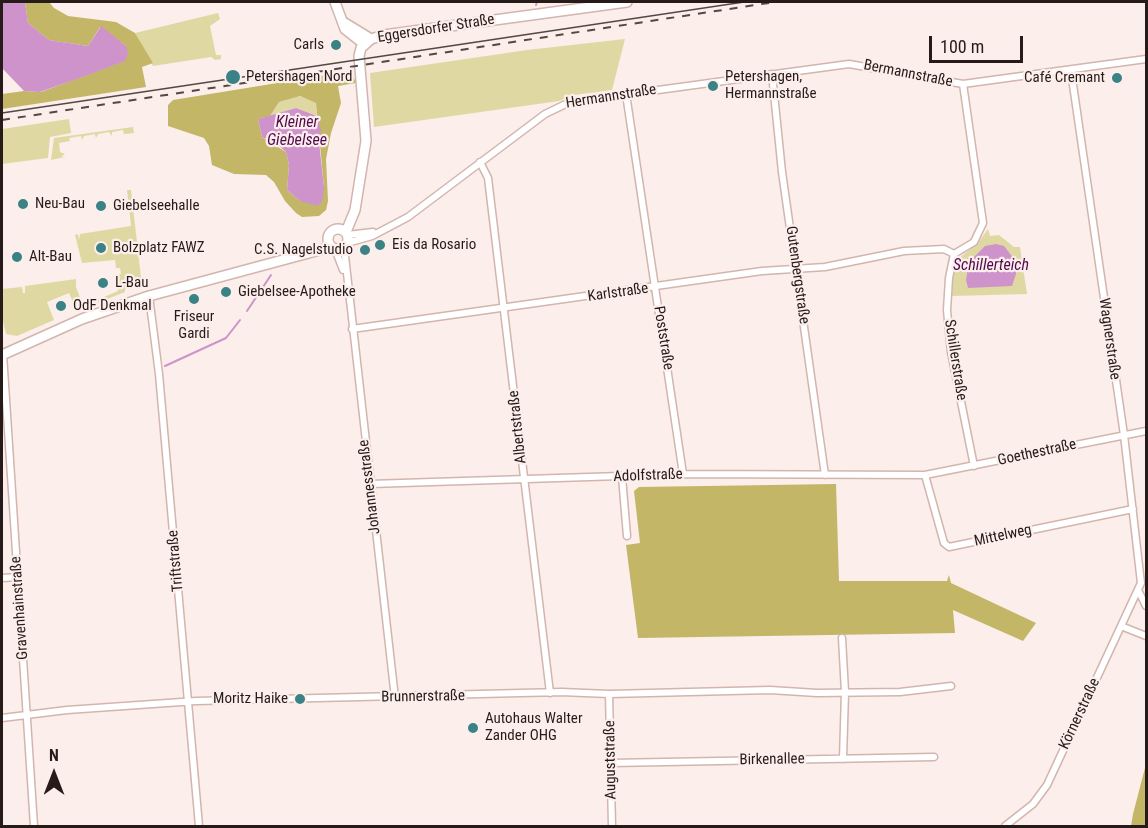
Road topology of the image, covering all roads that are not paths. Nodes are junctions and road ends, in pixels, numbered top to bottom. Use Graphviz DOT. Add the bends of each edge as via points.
graph roads {
  1 [pos="334,2"];
  2 [pos="627,2"];
  3 [pos="368,41"];
  4 [pos="1146,59"];
  5 [pos="849,64"];
  6 [pos="1071,70"];
  7 [pos="772,74"];
  8 [pos="963,84"];
  9 [pos="626,94"];
  10 [pos="480,162"];
  11 [pos="341,240"];
  12 [pos="954,254"];
  13 [pos="305,255"];
  14 [pos="798,269"];
  15 [pos="656,287"];
  16 [pos="149,296"];
  17 [pos="505,308"];
  18 [pos="352,329"];
  19 [pos="2,352"];
  20 [pos="1146,431"];
  21 [pos="1124,435"];
  22 [pos="974,466"];
  23 [pos="683,474"];
  24 [pos="825,475"];
  25 [pos="926,475"];
  26 [pos="622,477"];
  27 [pos="524,480"];
  28 [pos="370,484"];
  29 [pos="1133,509"];
  30 [pos="627,536"];
  31 [pos="18,577"];
  32 [pos="2,578"];
  33 [pos="1138,590"];
  34 [pos="1146,606"];
  35 [pos="1121,626"];
  36 [pos="1145,632"];
  37 [pos="842,638"];
  38 [pos="951,686"];
  39 [pos="845,692"];
  40 [pos="550,693"];
  41 [pos="609,694"];
  42 [pos="395,698"];
  43 [pos="189,702"];
  44 [pos="27,715"];
  45 [pos="2,718"];
  46 [pos="934,757"];
  47 [pos="843,759"];
  48 [pos="611,763"];
  49 [pos="34,826"];
  50 [pos="199,826"];
  51 [pos="612,826"];
  52 [pos="1005,826"];
  1 -- 3 [label="street" via="343,22"];
  2 -- 3 [label="street, Eggersdorfer Straße" via="384,35"];
  3 -- 11 [label="street, Eggersdorfer Straße" via="359,60 366,141 355,210"];
  4 -- 6 [label="street, Bermannstraße"];
  5 -- 7 [label="street, Hermannstraße"];
  5 -- 8 [label="street, Bermannstraße"];
  6 -- 8 [label="street, Bermannstraße"];
  6 -- 21 [label="street, Wagnerstraße"];
  7 -- 9 [label="street, Hermannstraße"];
  7 -- 14 [label="street, Gutenbergstraße" via="782,172"];
  8 -- 12 [label="street" via="983,223 974,242"];
  9 -- 10 [label="street, Hermannstraße" via="555,107"];
  9 -- 15 [label="street, Poststraße"];
  10 -- 11 [label="street, Hermannstraße" via="408,217 377,233"];
  10 -- 17 [label="street, Albertstraße" via="488,178"];
  11 -- 13 [label="street"];
  11 -- 13 [label="street" via="327,237"];
  11 -- 18 [label="street, Johannesstraße"];
  12 -- 14 [label="street, Karlstraße" via="944,249 924,249"];
  12 -- 22 [label="street, Schillerstraße" via="948,288 948,336"];
  13 -- 16 [label="street"];
  14 -- 15 [label="street, Karlstraße"];
  14 -- 24 [label="street, Gutenbergstraße"];
  15 -- 17 [label="street, Karlstraße"];
  15 -- 23 [label="street, Poststraße"];
  16 -- 19 [label="street"];
  16 -- 43 [label="street, Triftstraße"];
  17 -- 18 [label="street, Karlstraße"];
  17 -- 27 [label="street, Albertstraße"];
  18 -- 28 [label="street, Johannesstraße"];
  19 -- 31 [label="street, Gravenhainstraße"];
  20 -- 21 [label="street, Goethestraße"];
  21 -- 22 [label="street, Goethestraße"];
  21 -- 29 [label="street, Wagnerstraße"];
  22 -- 25 [label="street, Goethestraße"];
  23 -- 24 [label="street, Adolfstraße"];
  23 -- 26 [label="street, Adolfstraße"];
  24 -- 25 [label="street, Adolfstraße"];
  25 -- 29 [label="street, Mittelweg" via="948,547"];
  26 -- 27 [label="street, Adolfstraße"];
  26 -- 30 [label="street"];
  27 -- 28 [label="street, Adolfstraße"];
  27 -- 40 [label="street, Albertstraße"];
  28 -- 42 [label="street, Johannesstraße"];
  29 -- 33 [label="street, Wagnerstraße" via="1141,576"];
  31 -- 32 [label="street"];
  31 -- 44 [label="street, Gravenhainstraße"];
  33 -- 34 [label="street, Wagnerstraße"];
  33 -- 35 [label="street, Körnerstraße"];
  35 -- 36 [label="street"];
  35 -- 52 [label="street, Körnerstraße" via="1047,785 1027,810"];
  37 -- 39 [label="street"];
  38 -- 39 [label="street, Brunnerstraße" via="900,692"];
  39 -- 41 [label="street, Brunnerstraße"];
  39 -- 47 [label="street"];
  40 -- 41 [label="street, Brunnerstraße"];
  40 -- 42 [label="street, Brunnerstraße"];
  41 -- 48 [label="street, Auguststraße"];
  42 -- 43 [label="street, Brunnerstraße"];
  43 -- 44 [label="street, Brunnerstraße"];
  43 -- 50 [label="street, Triftstraße"];
  44 -- 45 [label="street, Brunnerstraße"];
  44 -- 49 [label="street, Gravenhainstraße"];
  46 -- 47 [label="street, Birkenallee"];
  47 -- 48 [label="street, Birkenallee"];
  48 -- 51 [label="street, Auguststraße"];
}
